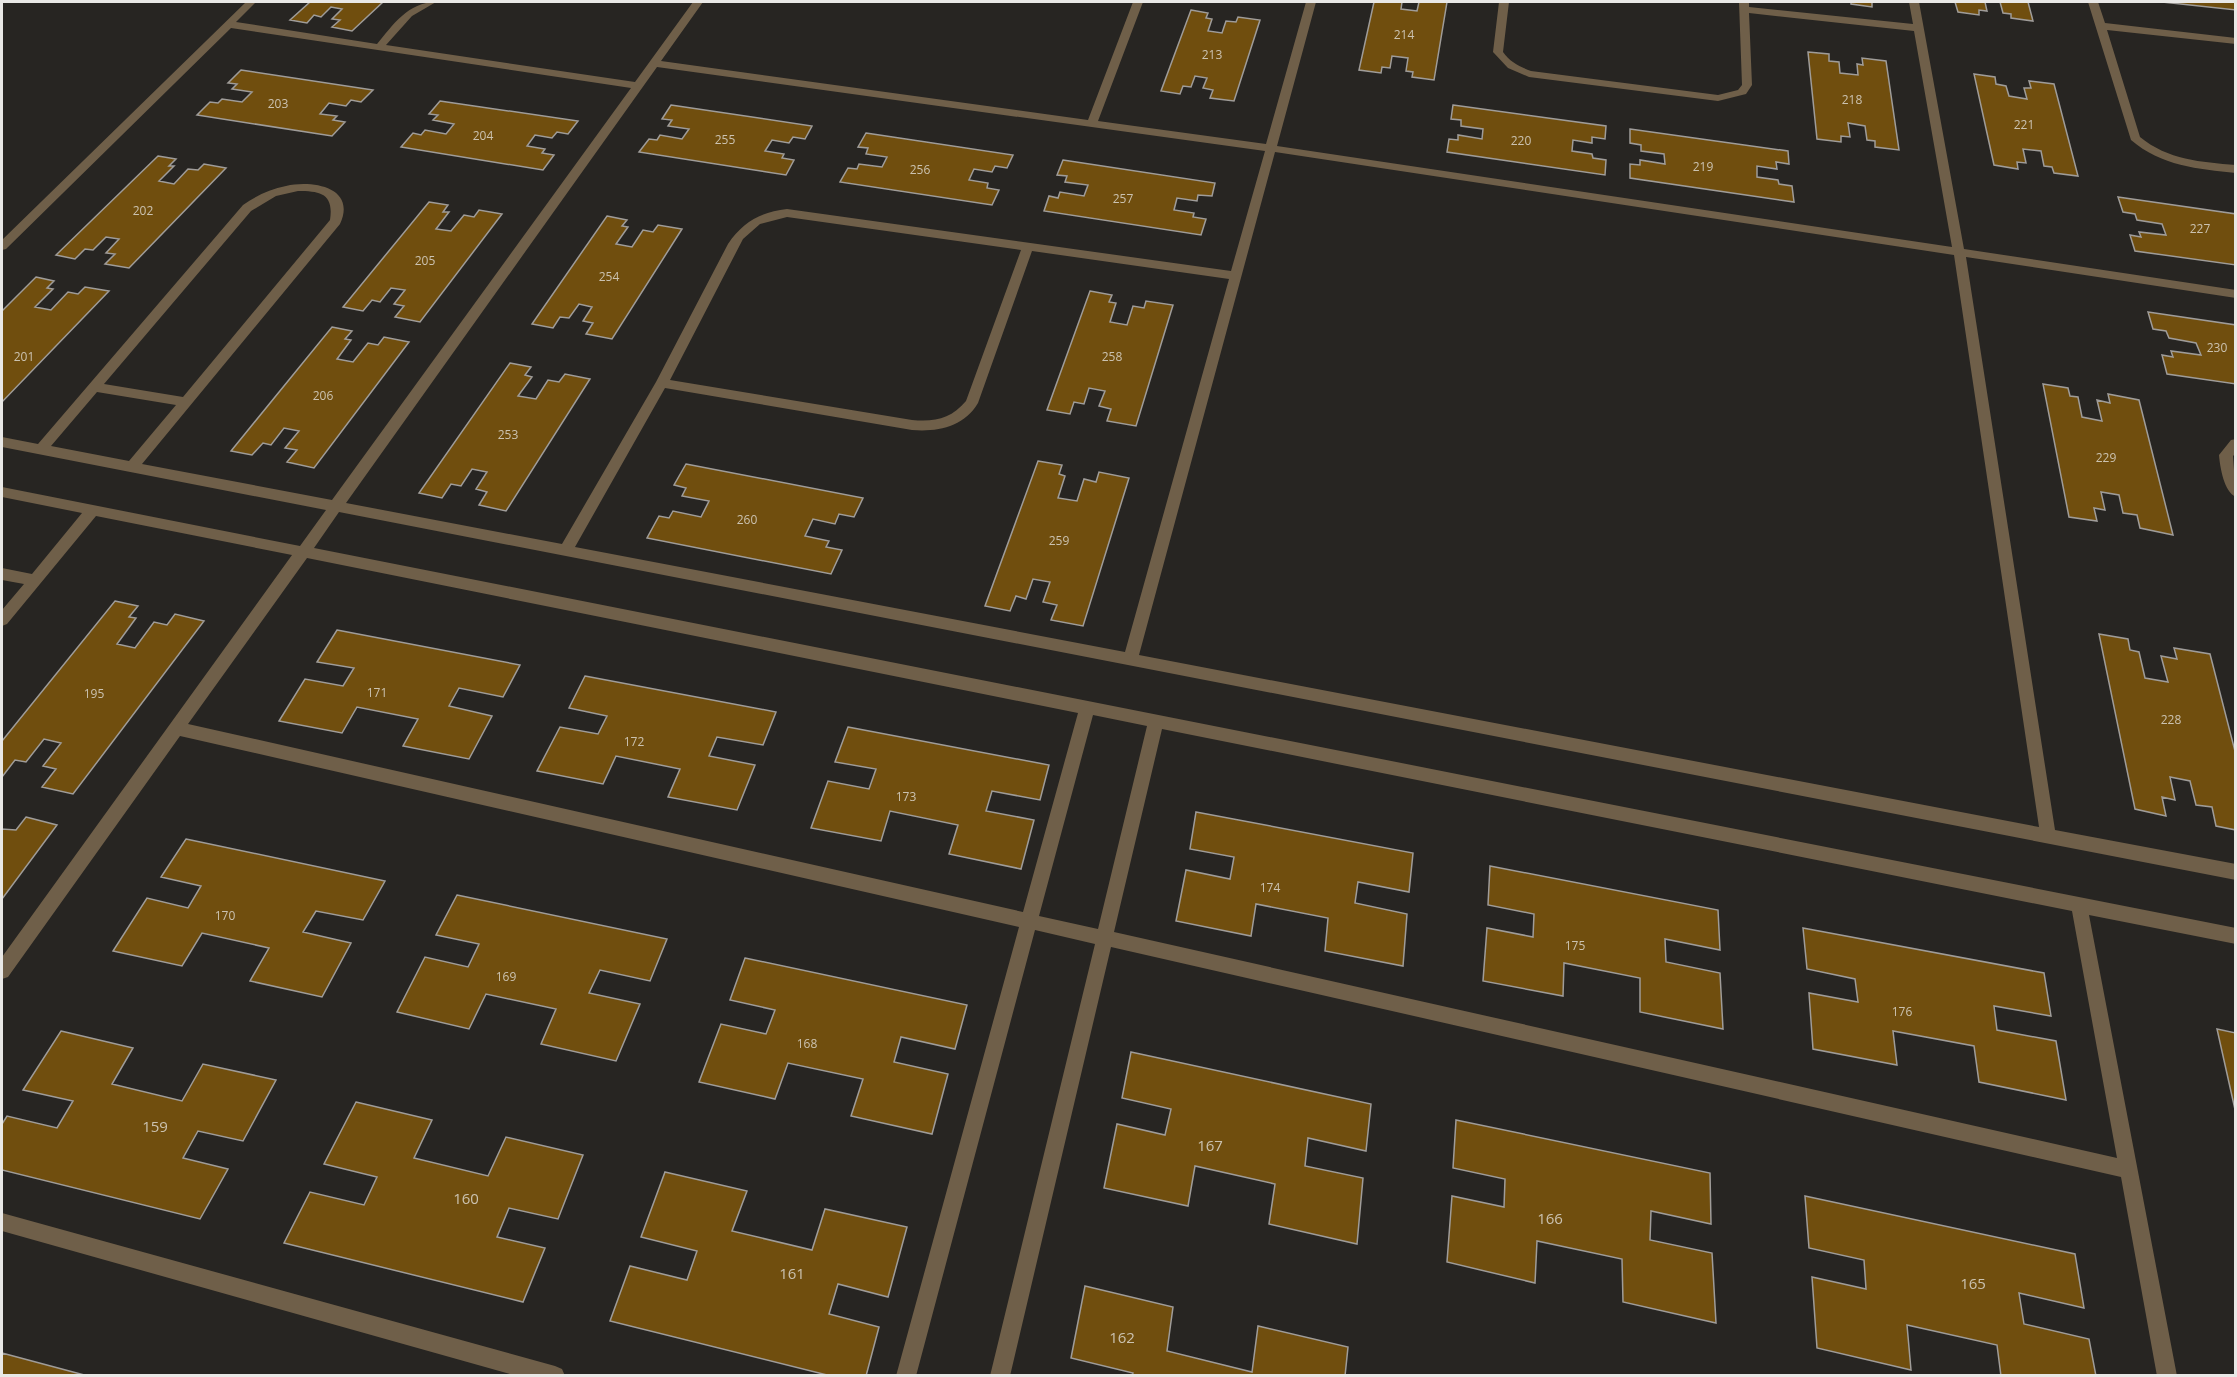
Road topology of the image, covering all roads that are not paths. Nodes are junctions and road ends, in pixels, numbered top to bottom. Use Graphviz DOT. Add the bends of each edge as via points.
graph roads {
  1 [pos="250,2"];
  2 [pos="431,2"];
  3 [pos="698,2"];
  4 [pos="1138,2"];
  5 [pos="1311,2"];
  6 [pos="1503,2"];
  7 [pos="1914,2"];
  8 [pos="2093,2"];
  9 [pos="1744,5"];
  10 [pos="227,24"];
  11 [pos="2101,26"];
  12 [pos="1919,28"];
  13 [pos="2235,41"];
  14 [pos="380,46"];
  15 [pos="654,63"];
  16 [pos="637,86"];
  17 [pos="1092,123"];
  18 [pos="1270,148"];
  19 [pos="2235,169"];
  20 [pos="2,246"];
  21 [pos="1028,247"];
  22 [pos="1959,252"];
  23 [pos="1235,276"];
  24 [pos="2235,294"];
  25 [pos="662,383"];
  26 [pos="94,387"];
  27 [pos="187,402"];
  28 [pos="2,442"];
  29 [pos="2235,444"];
  30 [pos="41,449"];
  31 [pos="132,467"];
  32 [pos="2,492"];
  33 [pos="2235,492"];
  34 [pos="335,506"];
  35 [pos="93,510"];
  36 [pos="303,551"];
  37 [pos="565,551"];
  38 [pos="2,574"];
  39 [pos="35,580"];
  40 [pos="2,620"];
  41 [pos="1130,660"];
  42 [pos="1087,708"];
  43 [pos="1156,721"];
  44 [pos="176,728"];
  45 [pos="2048,837"];
  46 [pos="2235,872"];
  47 [pos="2079,905"];
  48 [pos="1029,921"];
  49 [pos="2235,936"];
  50 [pos="1104,938"];
  51 [pos="2,971"];
  52 [pos="2129,1170"];
  53 [pos="2,1222"];
  54 [pos="555,1376"];
  55 [pos="906,1376"];
  56 [pos="1000,1376"];
  57 [pos="2167,1376"];
  1 -- 10 [label="street"];
  2 -- 14 [label="street" via="408,14"];
  3 -- 15 [label="street"];
  4 -- 17 [label="street"];
  5 -- 18 [label="street"];
  6 -- 9 [label="street" via="1498,52 1518,70 1718,98 1742,92 1747,85"];
  7 -- 12 [label="street"];
  8 -- 11 [label="street"];
  9 -- 12 [label="street"];
  10 -- 14 [label="street"];
  10 -- 20 [label="street"];
  11 -- 13 [label="street"];
  11 -- 19 [label="street" via="2135,138 2142,146 2165,158"];
  12 -- 22 [label="street"];
  14 -- 16 [label="street"];
  15 -- 16 [label="street"];
  15 -- 17 [label="street"];
  16 -- 34 [label="street"];
  17 -- 18 [label="street"];
  18 -- 22 [label="street"];
  18 -- 23 [label="street"];
  21 -- 23 [label="street"];
  21 -- 25 [label="street" via="787,213 759,219 747,226 734,244"];
  21 -- 25 [label="street" via="972,403 954,420 940,425 912,425"];
  22 -- 24 [label="street"];
  22 -- 45 [label="street"];
  23 -- 41 [label="street"];
  25 -- 37 [label="street"];
  26 -- 27 [label="street"];
  26 -- 27 [label="street" via="247,208 261,198 297,187 314,188 337,199 340,209 336,221"];
  26 -- 30 [label="street"];
  27 -- 31 [label="street"];
  28 -- 30 [label="street"];
  29 -- 33 [label="street" via="2226,455"];
  30 -- 31 [label="street"];
  31 -- 34 [label="street"];
  32 -- 35 [label="street"];
  34 -- 36 [label="street"];
  34 -- 37 [label="street"];
  35 -- 36 [label="street"];
  35 -- 39 [label="street"];
  36 -- 42 [label="street"];
  36 -- 44 [label="street"];
  37 -- 41 [label="street"];
  38 -- 39 [label="street"];
  39 -- 40 [label="street"];
  41 -- 45 [label="street"];
  42 -- 43 [label="street"];
  42 -- 48 [label="street"];
  43 -- 47 [label="street"];
  43 -- 50 [label="street"];
  44 -- 48 [label="street"];
  44 -- 51 [label="street"];
  45 -- 46 [label="street"];
  47 -- 49 [label="street"];
  47 -- 52 [label="street"];
  48 -- 50 [label="street"];
  48 -- 55 [label="street"];
  50 -- 52 [label="street"];
  50 -- 56 [label="street"];
  52 -- 57 [label="street"];
  53 -- 54 [label="street"];
}
